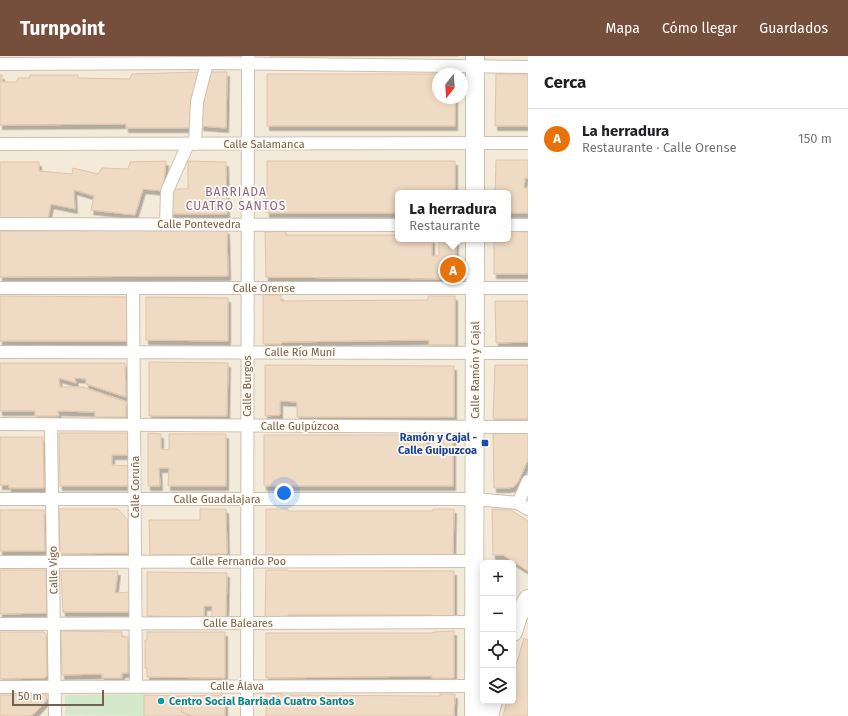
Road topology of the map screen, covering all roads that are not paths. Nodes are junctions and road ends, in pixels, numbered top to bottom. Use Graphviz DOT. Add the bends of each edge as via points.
graph roads {
  1 [pos="248,60"];
  2 [pos="475,61"];
  3 [pos="0,64"];
  4 [pos="207,64"];
  5 [pos="528,67"];
  6 [pos="528,143"];
  7 [pos="0,144"];
  8 [pos="192,144"];
  9 [pos="248,144"];
  10 [pos="475,144"];
  11 [pos="475,190"];
  12 [pos="0,224"];
  13 [pos="166,224"];
  14 [pos="248,224"];
  15 [pos="395,225"];
  16 [pos="511,225"];
  17 [pos="528,225"];
  18 [pos="475,242"];
  19 [pos="0,288"];
  20 [pos="133,288"];
  21 [pos="247,288"];
  22 [pos="475,288"];
  23 [pos="528,288"];
  24 [pos="0,352"];
  25 [pos="134,352"];
  26 [pos="247,352"];
  27 [pos="475,353"];
  28 [pos="528,353"];
  29 [pos="0,424"];
  30 [pos="51,424"];
  31 [pos="134,424"];
  32 [pos="247,425"];
  33 [pos="475,426"];
  34 [pos="528,428"];
  35 [pos="528,481"];
  36 [pos="0,499"];
  37 [pos="52,499"];
  38 [pos="135,499"];
  39 [pos="247,499"];
  40 [pos="475,499"];
  41 [pos="523,506"];
  42 [pos="247,561"];
  43 [pos="475,561"];
  44 [pos="0,562"];
  45 [pos="53,562"];
  46 [pos="135,562"];
  47 [pos="528,599"];
  48 [pos="478,616"];
  49 [pos="516,620"];
  50 [pos="247,623"];
  51 [pos="0,624"];
  52 [pos="54,624"];
  53 [pos="136,624"];
  54 [pos="479,680"];
  55 [pos="0,686"];
  56 [pos="54,686"];
  57 [pos="136,686"];
  58 [pos="247,686"];
  59 [pos="492,704"];
  60 [pos="55,716"];
  61 [pos="247,716"];
  62 [pos="474,716"];
  63 [pos="489,716"];
  1 -- 2 [label="street"];
  1 -- 4 [label="street"];
  1 -- 9 [label="street, Calle Burgos"];
  2 -- 5 [label="street"];
  2 -- 10 [label="main road"];
  3 -- 4 [label="street"];
  4 -- 8 [label="street" via="197,102"];
  6 -- 10 [label="street, Calle Salamanca"];
  7 -- 8 [label="street, Calle Salamanca"];
  8 -- 9 [label="street, Calle Salamanca"];
  8 -- 13 [label="street" via="167,191"];
  9 -- 10 [label="street, Calle Salamanca"];
  9 -- 14 [label="street, Calle Burgos"];
  10 -- 11 [label="main road"];
  12 -- 13 [label="street, Calle Pontevedra"];
  13 -- 14 [label="street, Calle Pontevedra"];
  14 -- 15 [label="street, Calle Pontevedra"];
  14 -- 21 [label="street, Calle Burgos"];
  16 -- 17 [label="street"];
  18 -- 22 [label="main road, Calle Ramón y Cajal"];
  19 -- 20 [label="street, Calle Orense"];
  20 -- 21 [label="street, Calle Orense"];
  20 -- 25 [label="street, Calle Coruña"];
  21 -- 22 [label="street, Calle Orense"];
  21 -- 26 [label="street, Calle Burgos"];
  22 -- 23 [label="street, Calle Orense"];
  22 -- 27 [label="main road, Calle Ramón y Cajal"];
  24 -- 25 [label="street, Calle Río Muni"];
  25 -- 26 [label="street, Calle Río Muni"];
  25 -- 31 [label="street, Calle Coruña"];
  26 -- 27 [label="street, Calle Río Muni"];
  26 -- 32 [label="street, Calle Burgos"];
  27 -- 28 [label="street, Calle Río Muni"];
  27 -- 33 [label="main road, Calle Ramón y Cajal"];
  29 -- 30 [label="street, Calle Guipúzcoa"];
  30 -- 31 [label="street, Calle Guipúzcoa"];
  30 -- 37 [label="street, Calle Vigo"];
  31 -- 32 [label="street, Calle Guipúzcoa"];
  31 -- 38 [label="street, Calle Coruña"];
  32 -- 33 [label="street, Calle Guipúzcoa"];
  32 -- 39 [label="street, Calle Burgos"];
  33 -- 34 [label="street, Calle Guipúzcoa"];
  33 -- 40 [label="main road, Calle Ramón y Cajal"];
  35 -- 41 [label="street"];
  36 -- 37 [label="street, Calle Guadalajara"];
  37 -- 38 [label="street, Calle Guadalajara"];
  37 -- 45 [label="street, Calle Vigo"];
  38 -- 39 [label="street, Calle Guadalajara"];
  38 -- 46 [label="street, Calle Coruña"];
  39 -- 40 [label="street, Calle Guadalajara"];
  39 -- 42 [label="street, Calle Burgos"];
  40 -- 41 [label="street, Calle Guadalajara"];
  40 -- 43 [label="main road, Calle Ramón y Cajal"];
  42 -- 43 [label="street, Calle Fernando Poo"];
  42 -- 46 [label="street, Calle Fernando Poo"];
  42 -- 50 [label="street, Calle Burgos"];
  43 -- 48 [label="main road, Calle Ramón y Cajal"];
  44 -- 45 [label="street, Calle Fernando Poo"];
  45 -- 46 [label="street, Calle Fernando Poo"];
  45 -- 52 [label="street, Calle Vigo"];
  46 -- 53 [label="street, Calle Coruña"];
  47 -- 49 [label="main road"];
  48 -- 50 [label="street, Calle Baleares"];
  48 -- 54 [label="main road, Calle Ramón y Cajal"];
  50 -- 53 [label="street, Calle Baleares"];
  50 -- 58 [label="street, Calle Burgos"];
  51 -- 52 [label="street, Calle Baleares"];
  52 -- 53 [label="street, Calle Baleares"];
  52 -- 56 [label="street, Calle Vigo"];
  53 -- 57 [label="street, Calle Coruña"];
  54 -- 58 [label="street, Calle Álava"];
  54 -- 62 [label="main road, Calle Ramón y Cajal"];
  55 -- 56 [label="street, Calle Álava"];
  56 -- 57 [label="street, Calle Álava"];
  56 -- 60 [label="street, Calle Vigo"];
  57 -- 58 [label="street, Calle Álava"];
  58 -- 61 [label="street, Calle Burgos"];
  59 -- 63 [label="main road"];
}
